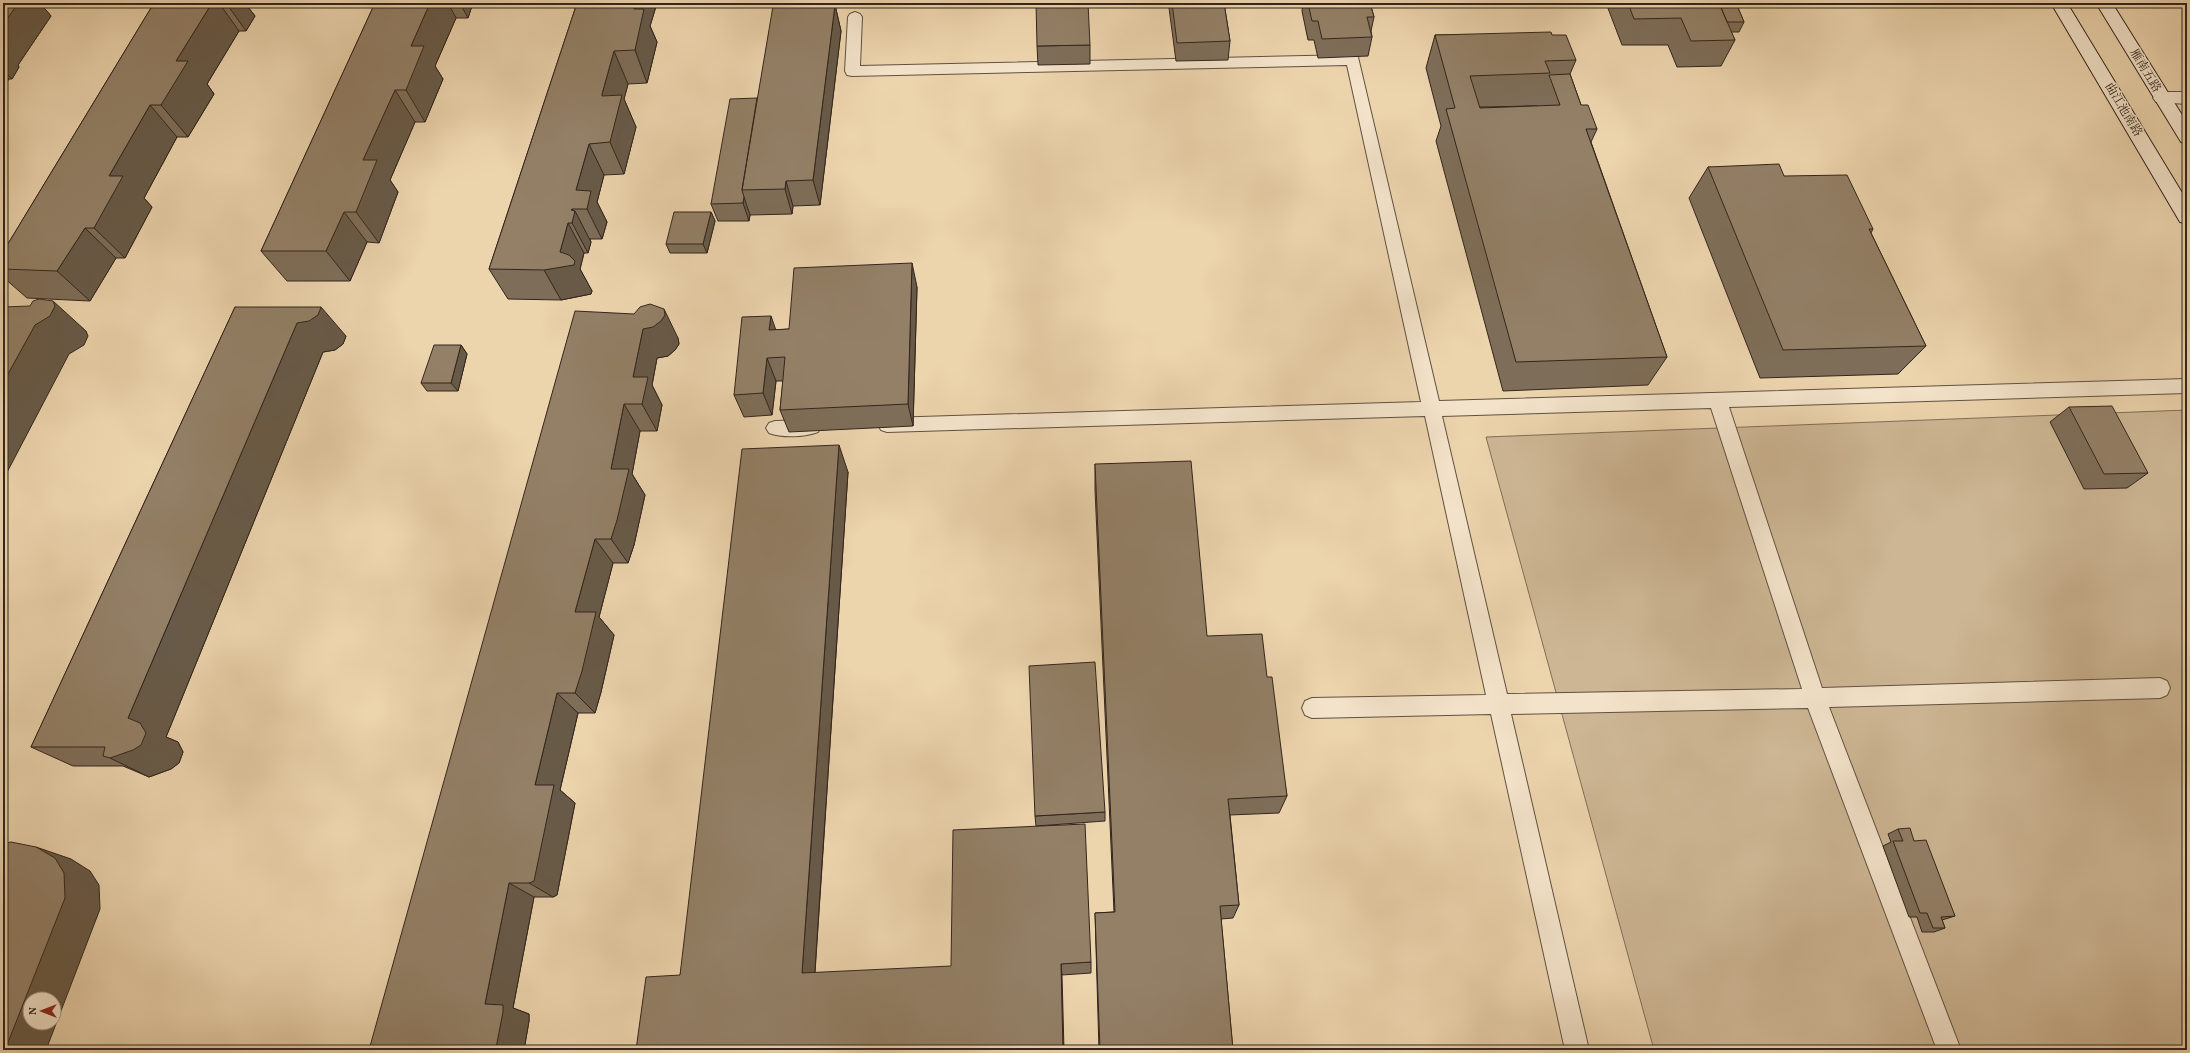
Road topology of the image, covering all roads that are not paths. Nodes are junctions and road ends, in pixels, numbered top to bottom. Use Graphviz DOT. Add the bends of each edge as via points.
graph roads {
  1 [pos="2059,3"];
  2 [pos="2104,3"];
  3 [pos="855,17"];
  4 [pos="2162,98"];
  5 [pos="2187,98"];
  6 [pos="2187,138"];
  7 [pos="2187,217"];
  8 [pos="2187,386"];
  9 [pos="1718,400"];
  10 [pos="1432,409"];
  11 [pos="870,426"];
  12 [pos="830,427"];
  13 [pos="775,428"];
  14 [pos="2160,688"];
  15 [pos="1815,698"];
  16 [pos="1498,704"];
  17 [pos="1312,708"];
  18 [pos="1577,1050"];
  19 [pos="1949,1050"];
  1 -- 7 [label="main road, 曲江池南路"];
  2 -- 4 [label="main road, 雁南五路"];
  3 -- 10 [label="lane" via="852,71 1353,60"];
  4 -- 5 [label="main road"];
  4 -- 6 [label="main road, 雁南五路"];
  8 -- 9 [label="lane"];
  9 -- 10 [label="lane"];
  9 -- 15 [label="lane"];
  10 -- 11 [label="lane"];
  10 -- 16 [label="lane"];
  12 -- 13 [label="lane"];
  14 -- 15 [label="lane"];
  15 -- 16 [label="lane"];
  15 -- 19 [label="lane"];
  16 -- 17 [label="lane"];
  16 -- 18 [label="lane"];
}
